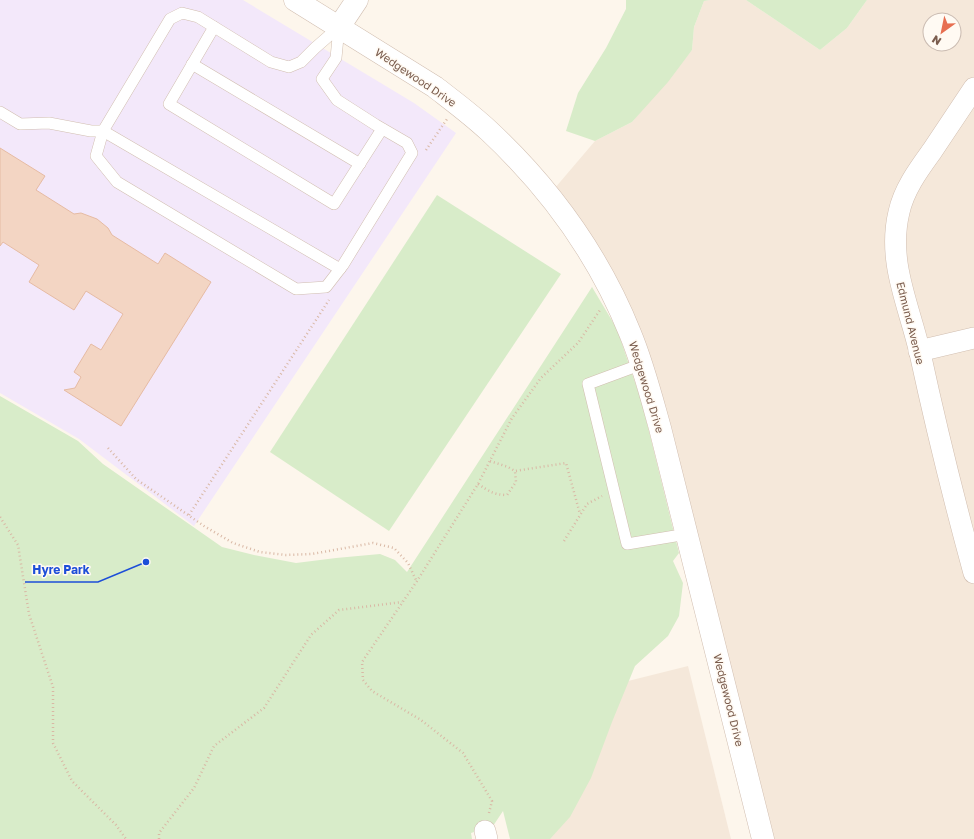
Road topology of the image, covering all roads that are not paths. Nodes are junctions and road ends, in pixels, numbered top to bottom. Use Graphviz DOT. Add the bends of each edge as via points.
graph roads {
  1 [pos="295,0"];
  2 [pos="357,0"];
  3 [pos="214,27"];
  4 [pos="339,27"];
  5 [pos="192,64"];
  6 [pos="974,88"];
  7 [pos="0,112"];
  8 [pos="382,129"];
  9 [pos="103,131"];
  10 [pos="360,164"];
  11 [pos="340,269"];
  12 [pos="974,338"];
  13 [pos="919,351"];
  14 [pos="642,364"];
  15 [pos="687,534"];
  16 [pos="974,573"];
  17 [pos="763,839"];
  1 -- 4 [label="street, Wedgewood Drive"];
  2 -- 4 [label="street"];
  3 -- 4 [label="lane" via="271,62 289,67 302,62"];
  3 -- 5 [label="lane"];
  3 -- 9 [label="lane" via="198,17 182,14 170,19"];
  4 -- 8 [label="lane" via="336,58 322,79 337,100"];
  4 -- 14 [label="street, Wedgewood Drive" via="457,104 488,130 537,180 564,213 603,276"];
  5 -- 10 [label="lane"];
  5 -- 10 [label="lane" via="169,104 334,204"];
  6 -- 13 [label="street, Edmund Avenue" via="916,174 903,198 899,212 895,242 896,258 903,296"];
  7 -- 9 [label="lane" via="20,124 49,123"];
  8 -- 10 [label="lane"];
  8 -- 11 [label="lane" via="407,143 412,153"];
  9 -- 11 [label="lane"];
  9 -- 11 [label="lane" via="96,156 117,182 289,285 296,288 326,287"];
  12 -- 13 [label="street"];
  13 -- 16 [label="street, Edmund Avenue"];
  14 -- 15 [label="street, Wedgewood Drive"];
  14 -- 15 [label="lane" via="588,384 627,544"];
  15 -- 17 [label="street, Wedgewood Drive"];
}
